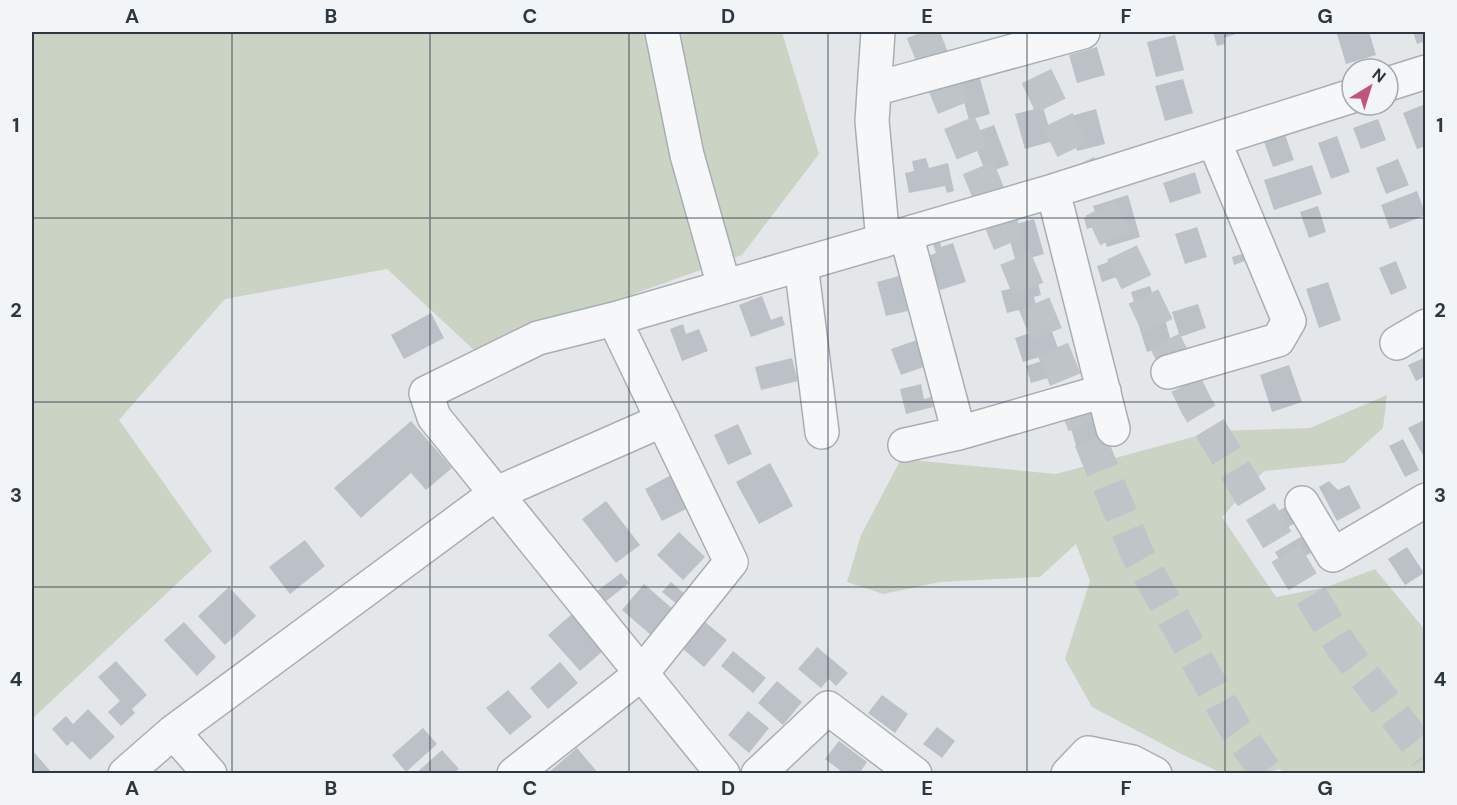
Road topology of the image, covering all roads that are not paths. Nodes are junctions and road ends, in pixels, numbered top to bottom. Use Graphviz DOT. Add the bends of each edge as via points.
graph roads {
  1 [pos="662,32"];
  2 [pos="878,32"];
  3 [pos="1083,32"];
  4 [pos="1425,72"];
  5 [pos="1400,80"];
  6 [pos="874,88"];
  7 [pos="1340,100"];
  8 [pos="1214,141"];
  9 [pos="1053,191"];
  10 [pos="895,238"];
  11 [pos="801,264"];
  12 [pos="724,286"];
  13 [pos="614,319"];
  14 [pos="1425,326"];
  15 [pos="1397,343"];
  16 [pos="1168,372"];
  17 [pos="1104,391"];
  18 [pos="663,420"];
  19 [pos="1113,429"];
  20 [pos="822,432"];
  21 [pos="959,433"];
  22 [pos="905,445"];
  23 [pos="495,494"];
  24 [pos="1425,500"];
  25 [pos="1302,503"];
  26 [pos="640,674"];
  27 [pos="173,732"];
  28 [pos="125,774"];
  29 [pos="210,774"];
  30 [pos="514,774"];
  31 [pos="723,774"];
  32 [pos="758,774"];
  33 [pos="915,774"];
  34 [pos="1068,774"];
  35 [pos="1155,774"];
  1 -- 12 [label="street" via="687,155"];
  2 -- 6 [label="street"];
  3 -- 6 [label="street"];
  4 -- 5 [label="street"];
  6 -- 10 [label="street" via="872,122"];
  7 -- 8 [label="street"];
  8 -- 9 [label="street"];
  8 -- 16 [label="street" via="1289,321 1278,340"];
  9 -- 10 [label="street"];
  9 -- 17 [label="street"];
  10 -- 11 [label="street"];
  10 -- 21 [label="street"];
  11 -- 12 [label="street"];
  11 -- 20 [label="street"];
  12 -- 13 [label="street"];
  13 -- 18 [label="street"];
  13 -- 23 [label="street" via="538,338 426,393 434,417"];
  14 -- 15 [label="street"];
  17 -- 19 [label="street"];
  17 -- 21 [label="street"];
  18 -- 23 [label="street"];
  18 -- 26 [label="street" via="731,562"];
  21 -- 22 [label="street"];
  23 -- 26 [label="street"];
  23 -- 27 [label="street"];
  24 -- 25 [label="street" via="1333,555"];
  26 -- 30 [label="street"];
  26 -- 31 [label="street"];
  27 -- 28 [label="street"];
  27 -- 29 [label="street"];
  32 -- 33 [label="street" via="828,708"];
  34 -- 35 [label="street" via="1088,753 1132,762"];
}
